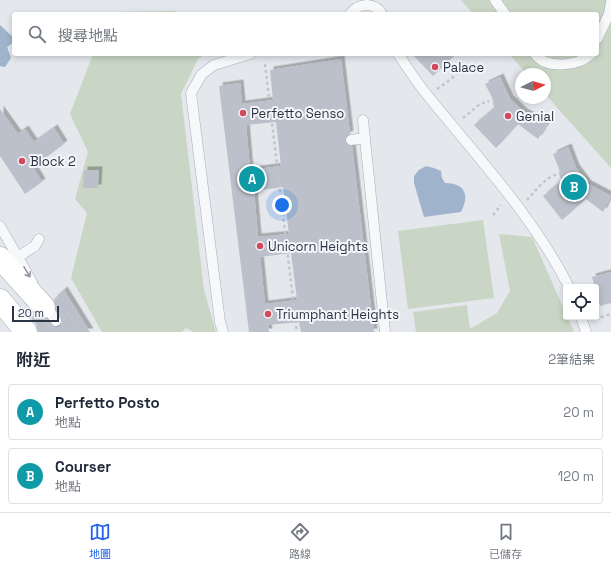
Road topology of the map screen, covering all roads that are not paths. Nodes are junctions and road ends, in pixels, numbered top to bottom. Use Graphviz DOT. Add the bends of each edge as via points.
graph roads {
  1 [pos="495,0"];
  2 [pos="364,2"];
  3 [pos="611,2"];
  4 [pos="352,12"];
  5 [pos="380,12"];
  6 [pos="504,12"];
  7 [pos="599,35"];
  8 [pos="243,56"];
  9 [pos="399,56"];
  10 [pos="537,56"];
  11 [pos="588,56"];
  12 [pos="363,120"];
  13 [pos="365,138"];
  14 [pos="351,140"];
  15 [pos="0,226"];
  16 [pos="39,239"];
  17 [pos="9,257"];
  18 [pos="567,284"];
  19 [pos="0,300"];
  20 [pos="50,314"];
  21 [pos="582,320"];
  22 [pos="26,332"];
  23 [pos="223,332"];
  24 [pos="385,332"];
  25 [pos="586,332"];
  1 -- 6 [label="lane"];
  2 -- 4 [label="lane"];
  2 -- 5 [label="lane"];
  3 -- 7 [label="lane" via="609,14"];
  8 -- 23 [label="lane" via="214,65 202,74 191,93"];
  9 -- 18 [label="lane" via="427,95 521,210 553,256"];
  10 -- 11 [label="lane" via="544,62 576,64"];
  12 -- 13 [label="lane"];
  13 -- 14 [label="lane"];
  13 -- 24 [label="lane"];
  15 -- 17 [label="lane"];
  16 -- 17 [label="lane" via="35,246"];
  17 -- 20 [label="main road, one-way"];
  19 -- 22 [label="main road"];
  21 -- 25 [label="lane"];
}
